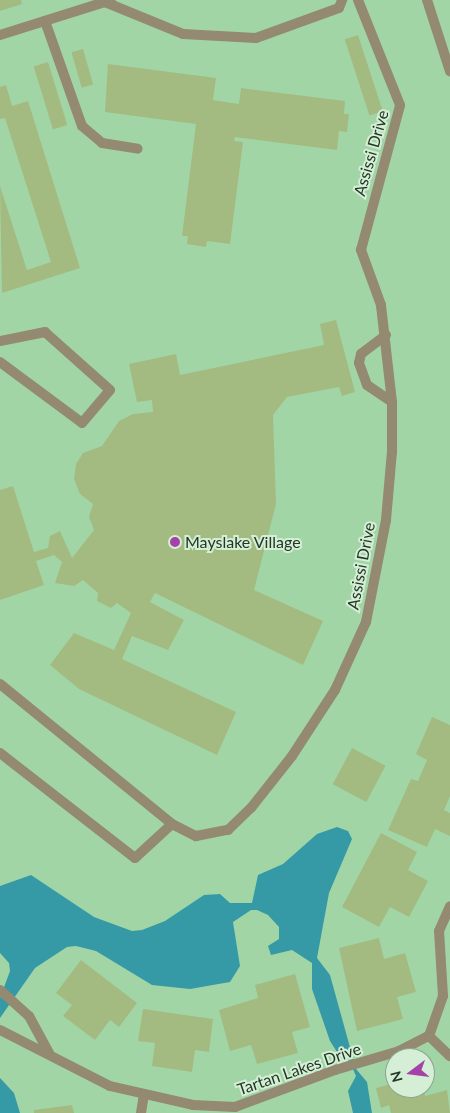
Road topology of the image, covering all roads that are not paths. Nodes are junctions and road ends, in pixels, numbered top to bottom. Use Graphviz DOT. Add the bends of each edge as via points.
graph roads {
  1 [pos="342,0"];
  2 [pos="358,0"];
  3 [pos="427,0"];
  4 [pos="109,1"];
  5 [pos="46,21"];
  6 [pos="0,35"];
  7 [pos="450,71"];
  8 [pos="138,149"];
  9 [pos="386,335"];
  10 [pos="0,341"];
  11 [pos="0,362"];
  12 [pos="392,402"];
  13 [pos="0,684"];
  14 [pos="0,754"];
  15 [pos="172,824"];
  16 [pos="450,906"];
  17 [pos="0,990"];
  18 [pos="0,1030"];
  19 [pos="429,1036"];
  20 [pos="49,1053"];
  21 [pos="450,1056"];
  22 [pos="144,1094"];
  23 [pos="236,1110"];
  24 [pos="141,1113"];
  1 -- 4 [label="street" via="339,8 256,38 183,34"];
  2 -- 9 [label="street, Assissi Drive" via="400,106 361,250 381,305"];
  3 -- 7 [label="street"];
  4 -- 5 [label="street"];
  5 -- 6 [label="street"];
  5 -- 8 [label="street" via="82,126 102,143"];
  9 -- 12 [label="street, Assissi Drive"];
  9 -- 12 [label="street" via="361,354 359,363 367,385"];
  10 -- 11 [label="street" via="45,332 110,390 82,423"];
  12 -- 15 [label="street, Assissi Drive" via="386,520 366,622 335,690 292,756 252,808 228,830 196,836"];
  13 -- 15 [label="street, Assissi Drive"];
  14 -- 15 [label="street" via="135,858"];
  16 -- 19 [label="street" via="439,931 443,996"];
  17 -- 20 [label="street, Tartan Lakes Drive" via="29,1016"];
  18 -- 20 [label="street, Tartan Lakes Drive"];
  19 -- 21 [label="street"];
  19 -- 23 [label="street, Tartan Lakes Drive" via="406,1049 335,1070"];
  20 -- 22 [label="street, Tartan Lakes Drive" via="87,1078"];
  22 -- 23 [label="street, Tartan Lakes Drive"];
  22 -- 24 [label="street"];
}
